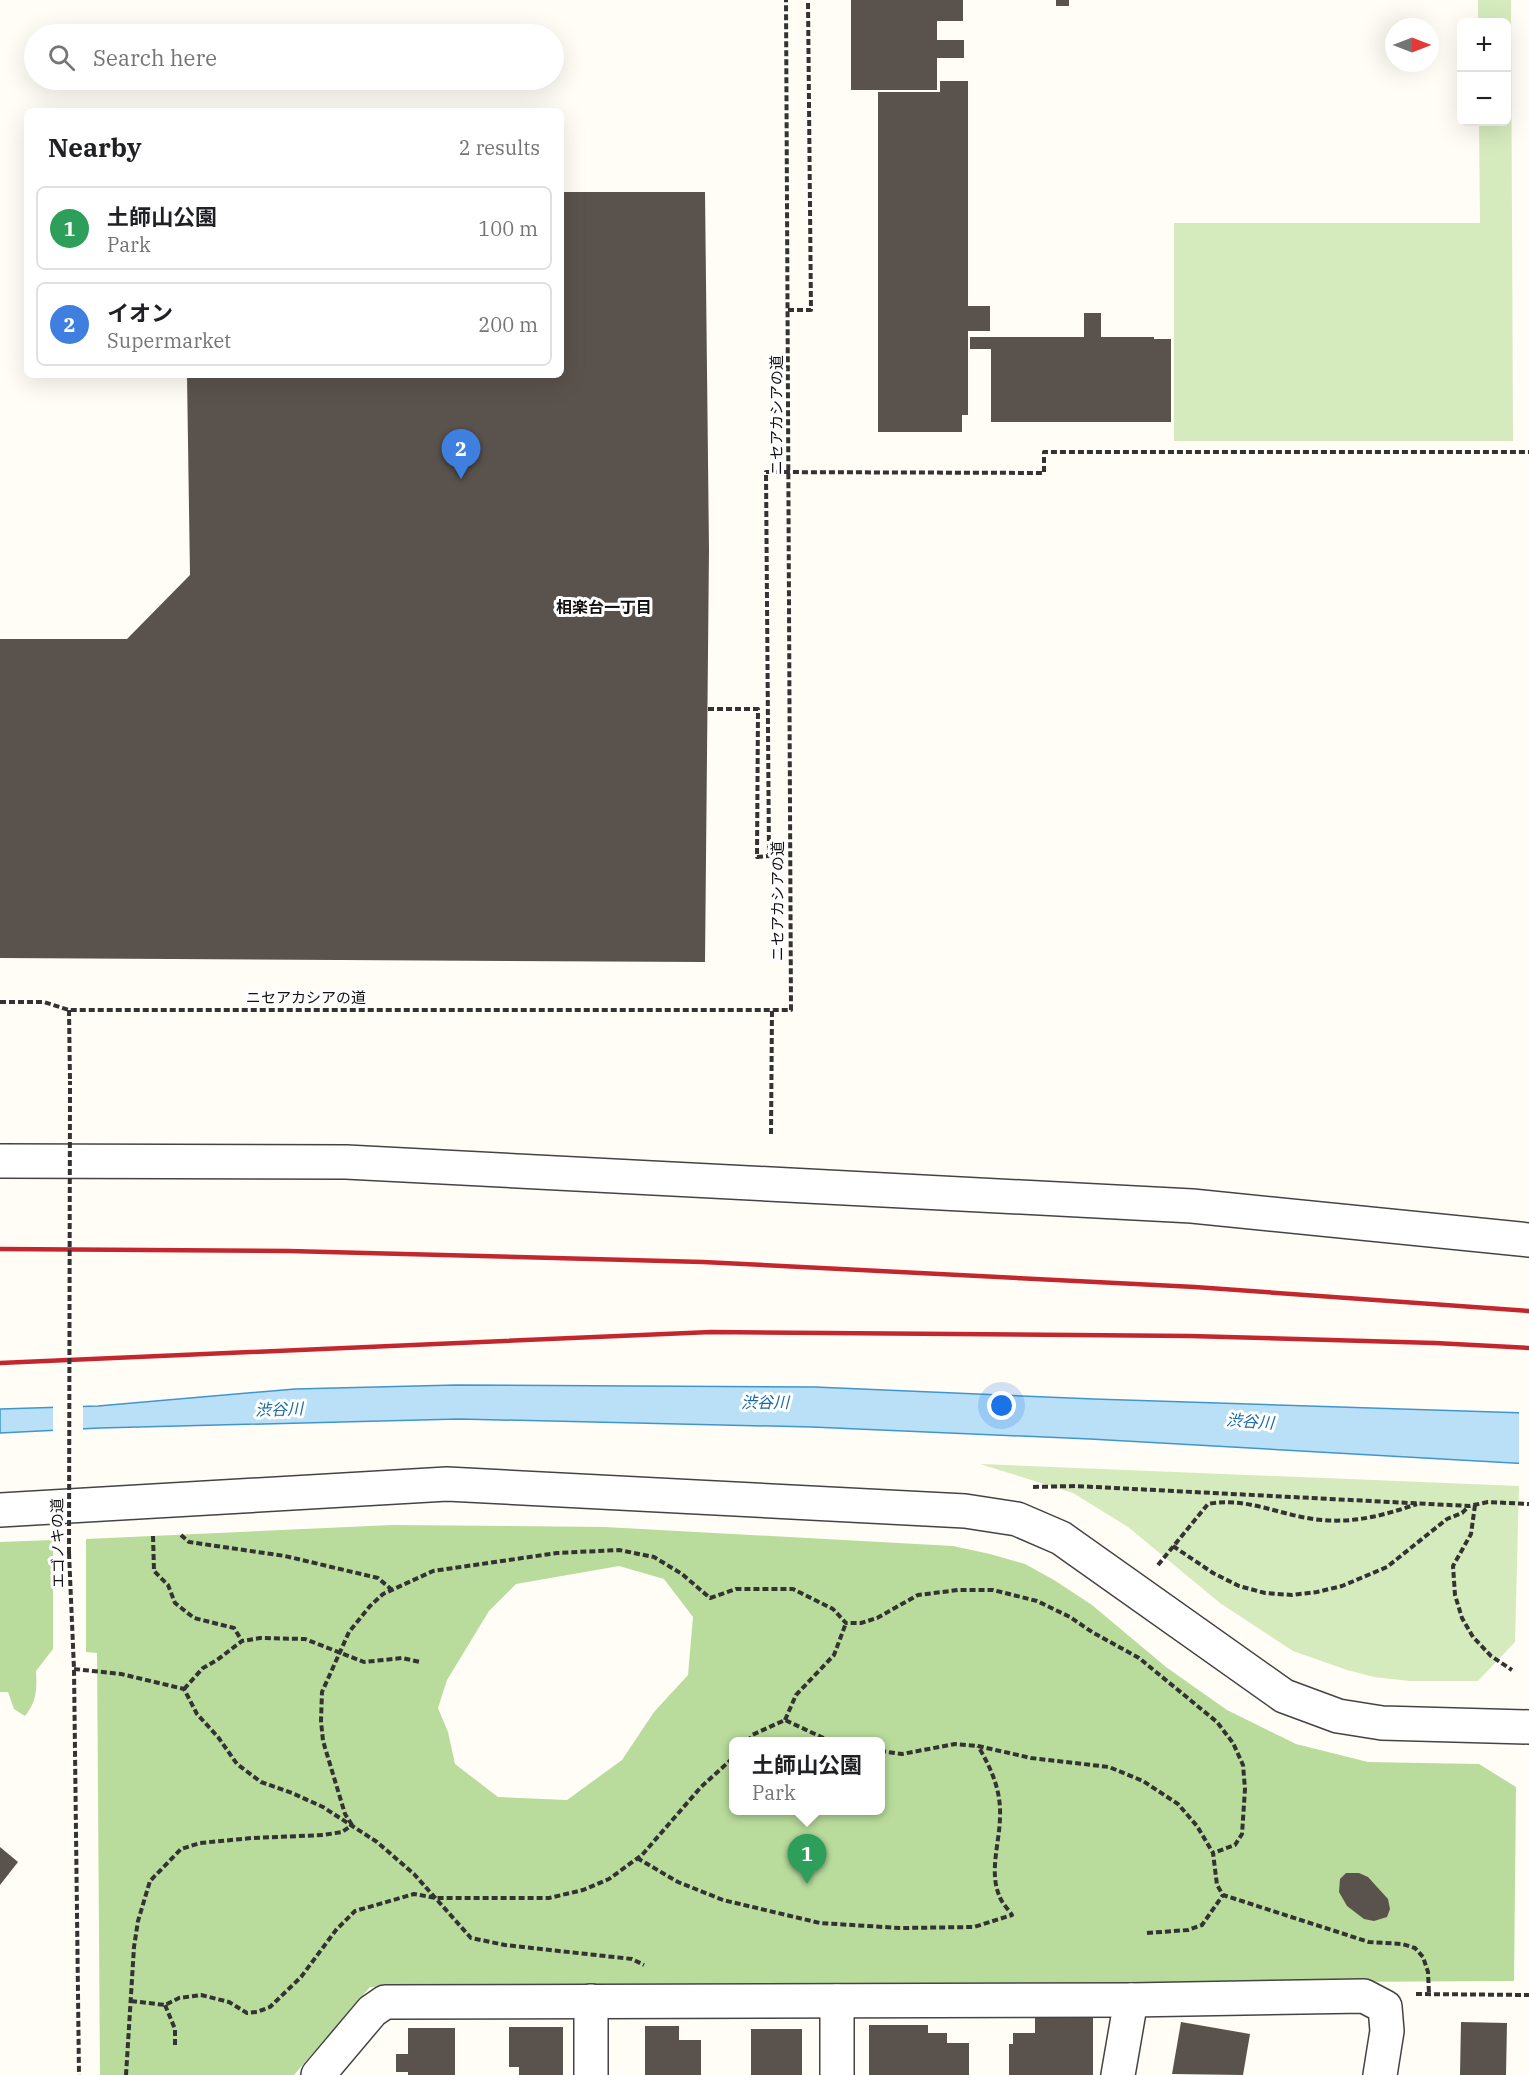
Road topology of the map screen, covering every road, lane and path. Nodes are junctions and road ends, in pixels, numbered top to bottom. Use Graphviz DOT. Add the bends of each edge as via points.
graph roads {
  1 [pos="786,0"];
  2 [pos="808,0"];
  3 [pos="788,310"];
  4 [pos="1529,452"];
  5 [pos="789,472"];
  6 [pos="708,709"];
  7 [pos="0,1002"];
  8 [pos="69,1010"];
  9 [pos="772,1010"];
  10 [pos="771,1134"];
  11 [pos="0,1161"];
  12 [pos="1529,1240"];
  13 [pos="1023,1487"];
  14 [pos="1421,1503"];
  15 [pos="1529,1504"];
  16 [pos="1472,1505"];
  17 [pos="0,1510"];
  18 [pos="173,1529"];
  19 [pos="153,1530"];
  20 [pos="1173,1546"];
  21 [pos="1158,1565"];
  22 [pos="392,1590"];
  23 [pos="846,1623"];
  24 [pos="242,1641"];
  25 [pos="339,1651"];
  26 [pos="420,1662"];
  27 [pos="74,1668"];
  28 [pos="1512,1670"];
  29 [pos="184,1689"];
  30 [pos="785,1720"];
  31 [pos="1529,1727"];
  32 [pos="751,1737"];
  33 [pos="821,1737"];
  34 [pos="978,1746"];
  35 [pos="885,1752"];
  36 [pos="729,1762"];
  37 [pos="352,1825"];
  38 [pos="1213,1853"];
  39 [pos="637,1858"];
  40 [pos="1223,1895"];
  41 [pos="436,1898"];
  42 [pos="1147,1933"];
  43 [pos="1429,1994"];
  44 [pos="1529,1995"];
  45 [pos="1131,2000"];
  46 [pos="131,2001"];
  47 [pos="591,2001"];
  48 [pos="652,2001"];
  49 [pos="837,2001"];
  50 [pos="165,2005"];
  51 [pos="1385,2007"];
  52 [pos="175,2047"];
  53 [pos="79,2075"];
  54 [pos="126,2075"];
  55 [pos="318,2075"];
  56 [pos="591,2075"];
  57 [pos="837,2075"];
  58 [pos="1118,2075"];
  59 [pos="1380,2075"];
  1 -- 3 [label="path, ニセアカシアの道"];
  2 -- 3 [label="path" via="811,310"];
  3 -- 5 [label="path, ニセアカシアの道"];
  4 -- 5 [label="path" via="1044,452 1044,473"];
  5 -- 6 [label="path" via="766,472 768,856 757,857 758,709"];
  5 -- 9 [label="path, ニセアカシアの道" via="790,1010"];
  7 -- 8 [label="path, ニセアカシアの道" via="44,1002"];
  8 -- 9 [label="path, ニセアカシアの道"];
  8 -- 27 [label="path, エゴノキの道, bridge" via="69,1553"];
  9 -- 10 [label="path"];
  11 -- 12 [label="street" via="346,1162 1192,1206"];
  13 -- 14 [label="path" via="1075,1486"];
  14 -- 16 [label="path"];
  14 -- 20 [label="path" via="1363,1520 1321,1520 1249,1504 1208,1504"];
  15 -- 16 [label="path"];
  16 -- 20 [label="path" via="1447,1519 1387,1567 1317,1592 1265,1593 1239,1586"];
  16 -- 28 [label="path" via="1470,1534 1453,1566 1455,1595 1473,1637"];
  17 -- 31 [label="street" via="447,1484 965,1511 1017,1519 1061,1538 1284,1696 1338,1716 1382,1723"];
  18 -- 22 [label="path" via="189,1542 285,1556 378,1578"];
  19 -- 24 [label="path" via="154,1571 168,1585 175,1603 194,1618 234,1628"];
  20 -- 21 [label="path"];
  22 -- 23 [label="path" via="433,1571 557,1553 619,1550 654,1557 710,1598 736,1590 794,1589 833,1609"];
  22 -- 25 [label="path" via="370,1606"];
  23 -- 30 [label="path" via="834,1655 796,1695"];
  23 -- 38 [label="path" via="877,1618 918,1595 993,1590 1037,1601 1139,1658 1217,1722 1243,1765 1242,1834 1235,1845"];
  24 -- 25 [label="path" via="289,1637"];
  24 -- 29 [label="path" via="203,1668"];
  25 -- 26 [label="path" via="364,1662 402,1658"];
  25 -- 37 [label="path" via="321,1692 321,1721 323,1741 345,1814"];
  27 -- 29 [label="path"];
  27 -- 53 [label="path, エゴノキの道"];
  29 -- 37 [label="path" via="197,1714 237,1764 261,1782 323,1807"];
  30 -- 32 [label="path"];
  30 -- 33 [label="path"];
  34 -- 35 [label="path" via="955,1744 902,1754"];
  34 -- 38 [label="path" via="1031,1758 1108,1767 1143,1781 1178,1804"];
  34 -- 39 [label="path" via="997,1787 1000,1815 995,1873 999,1895 1012,1915 1003,1919 974,1927 820,1923 723,1900 678,1882"];
  36 -- 39 [label="path"];
  37 -- 41 [label="path" via="414,1874"];
  37 -- 46 [label="path" via="342,1832 323,1835 210,1842 181,1849 150,1881 138,1921"];
  38 -- 40 [label="path" via="1217,1885"];
  39 -- 41 [label="path" via="609,1879 549,1898"];
  40 -- 42 [label="path" via="1202,1925"];
  40 -- 43 [label="path" via="1369,1942 1415,1948 1428,1972"];
  41 -- 48 [label="path" via="471,1938 632,1959 644,1965 650,1977"];
  41 -- 50 [label="path" via="414,1894 355,1911 301,1977 270,2007 247,2013 229,2002 201,1995"];
  43 -- 44 [label="path"];
  43 -- 51 [label="path" via="1410,1994"];
  45 -- 49 [label="street"];
  45 -- 51 [label="street" via="1364,1996"];
  45 -- 58 [label="street"];
  46 -- 50 [label="path"];
  46 -- 54 [label="path"];
  47 -- 48 [label="street"];
  47 -- 55 [label="street" via="384,2002"];
  47 -- 56 [label="street"];
  48 -- 49 [label="street"];
  49 -- 57 [label="street"];
  50 -- 52 [label="path" via="175,2029"];
  51 -- 59 [label="street" via="1387,2031"];
}
